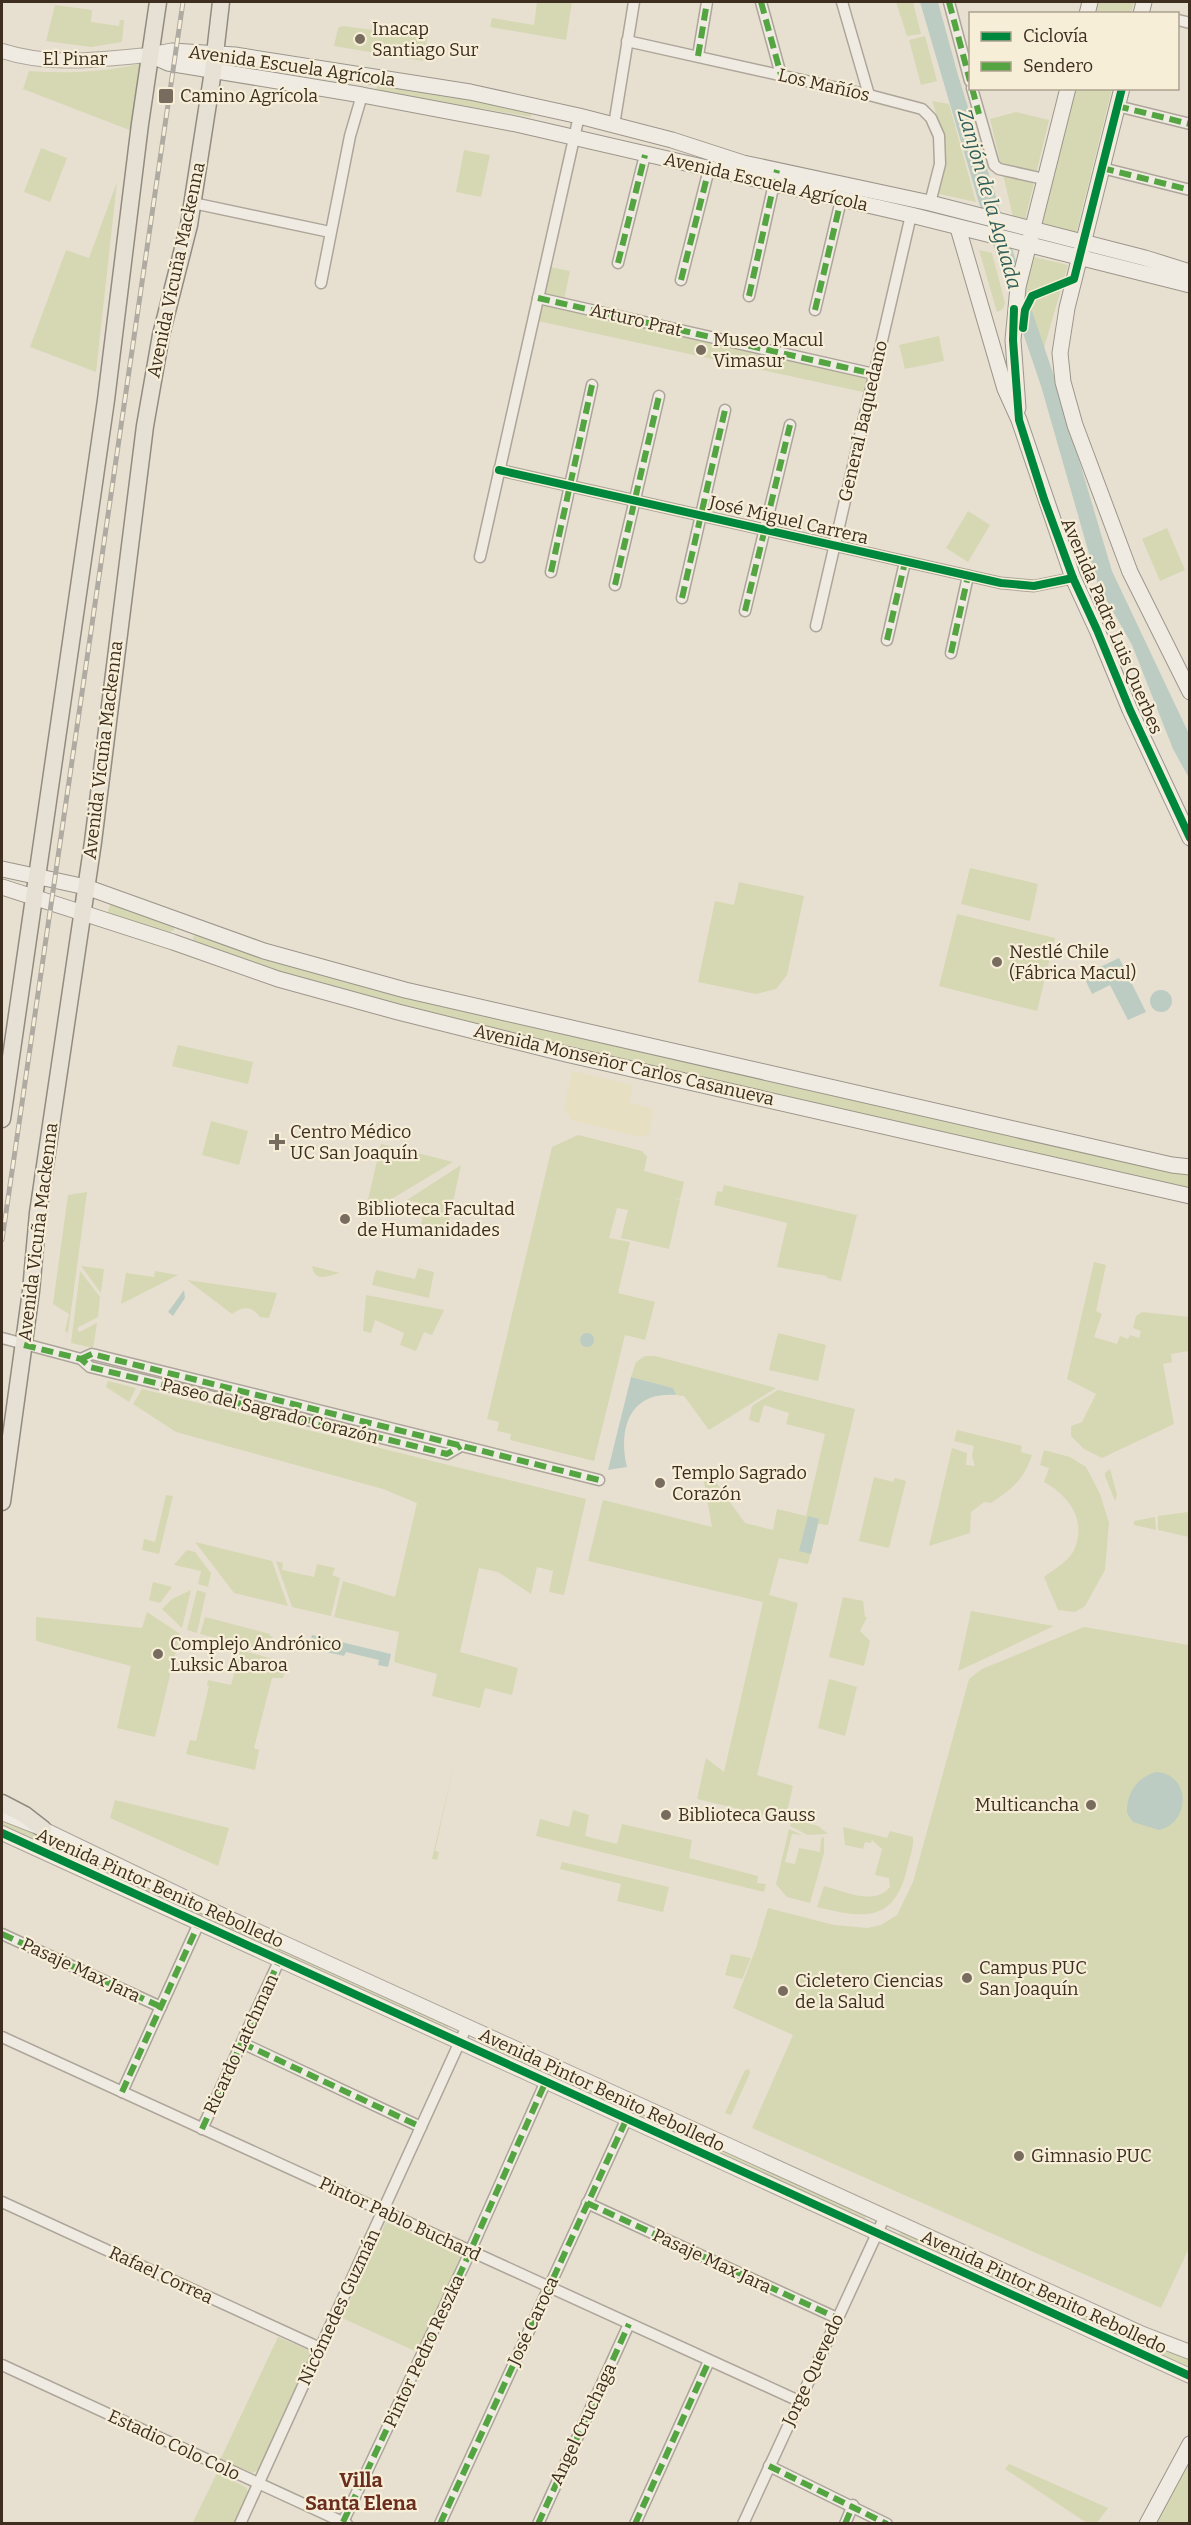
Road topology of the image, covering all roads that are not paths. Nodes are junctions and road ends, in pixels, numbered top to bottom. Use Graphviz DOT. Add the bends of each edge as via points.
graph roads {
  1 [pos="158,2"];
  2 [pos="221,2"];
  3 [pos="633,2"];
  4 [pos="707,2"];
  5 [pos="761,2"];
  6 [pos="842,2"];
  7 [pos="949,2"];
  8 [pos="627,41"];
  9 [pos="2,51"];
  10 [pos="215,53"];
  11 [pos="150,55"];
  12 [pos="698,56"];
  13 [pos="213,71"];
  14 [pos="781,75"];
  15 [pos="372,76"];
  16 [pos="969,77"];
  17 [pos="973,90"];
  18 [pos="1067,90"];
  19 [pos="1121,90"];
  20 [pos="362,95"];
  21 [pos="869,95"];
  22 [pos="536,106"];
  23 [pos="1117,106"];
  24 [pos="579,116"];
  25 [pos="516,124"];
  26 [pos="1190,124"];
  27 [pos="614,125"];
  28 [pos="574,139"];
  29 [pos="645,155"];
  30 [pos="1101,168"];
  31 [pos="709,169"];
  32 [pos="776,177"];
  33 [pos="1044,179"];
  34 [pos="1190,190"];
  35 [pos="841,200"];
  36 [pos="193,203"];
  37 [pos="930,203"];
  38 [pos="910,215"];
  39 [pos="958,228"];
  40 [pos="1031,229"];
  41 [pos="330,232"];
  42 [pos="1083,242"];
  43 [pos="1020,244"];
  44 [pos="1079,259"];
  45 [pos="618,263"];
  46 [pos="1190,272"];
  47 [pos="681,280"];
  48 [pos="321,283"];
  49 [pos="1190,285"];
  50 [pos="749,296"];
  51 [pos="538,298"];
  52 [pos="815,310"];
  53 [pos="874,374"];
  54 [pos="592,385"];
  55 [pos="658,396"];
  56 [pos="725,410"];
  57 [pos="1019,420"];
  58 [pos="790,425"];
  59 [pos="499,470"];
  60 [pos="570,486"];
  61 [pos="635,500"];
  62 [pos="700,515"];
  63 [pos="765,530"];
  64 [pos="835,545"];
  65 [pos="480,557"];
  66 [pos="905,561"];
  67 [pos="551,572"];
  68 [pos="968,576"];
  69 [pos="1072,578"];
  70 [pos="615,585"];
  71 [pos="682,598"];
  72 [pos="745,611"];
  73 [pos="816,626"];
  74 [pos="887,640"];
  75 [pos="951,653"];
  76 [pos="1190,692"];
  77 [pos="1190,838"];
  78 [pos="2,869"];
  79 [pos="36,875"];
  80 [pos="79,885"];
  81 [pos="2,887"];
  82 [pos="33,896"];
  83 [pos="82,913"];
  84 [pos="2,1108"];
  85 [pos="1190,1167"];
  86 [pos="1190,1196"];
  87 [pos="2,1338"];
  88 [pos="24,1345"];
  89 [pos="599,1480"];
  90 [pos="2,1502"];
  91 [pos="2,1803"];
  92 [pos="2,1813"];
  93 [pos="43,1829"];
  94 [pos="2,1833"];
  95 [pos="67,1841"];
  96 [pos="59,1859"];
  97 [pos="199,1923"];
  98 [pos="2,1934"];
  99 [pos="280,1959"];
  100 [pos="161,2007"];
  101 [pos="467,2026"];
  102 [pos="2,2037"];
  103 [pos="460,2042"];
  104 [pos="242,2043"];
  105 [pos="546,2081"];
  106 [pos="122,2092"];
  107 [pos="627,2118"];
  108 [pos="421,2127"];
  109 [pos="202,2129"];
  110 [pos="2,2202"];
  111 [pos="587,2203"];
  112 [pos="382,2211"];
  113 [pos="885,2216"];
  114 [pos="878,2232"];
  115 [pos="469,2251"];
  116 [pos="549,2287"];
  117 [pos="837,2318"];
  118 [pos="629,2324"];
  119 [pos="320,2348"];
  120 [pos="1190,2352"];
  121 [pos="709,2361"];
  122 [pos="2,2365"];
  123 [pos="1190,2376"];
  124 [pos="798,2401"];
  125 [pos="1190,2444"];
  126 [pos="769,2466"];
  127 [pos="258,2483"];
  128 [pos="853,2505"];
  129 [pos="240,2523"];
  130 [pos="345,2523"];
  131 [pos="440,2523"];
  132 [pos="538,2523"];
  133 [pos="635,2523"];
  134 [pos="743,2523"];
  135 [pos="845,2523"];
  136 [pos="887,2523"];
  137 [pos="1147,2523"];
  1 -- 11 [label="main road"];
  2 -- 10 [label="main road, Avenida Vicuña Mackenna"];
  3 -- 8 [label="street"];
  4 -- 12 [label="street"];
  5 -- 14 [label="street"];
  6 -- 21 [label="street"];
  7 -- 16 [label="street"];
  8 -- 12 [label="street, Los Mañíos"];
  8 -- 27 [label="street"];
  9 -- 11 [label="street, El Pinar" via="67,62"];
  10 -- 11 [label="main road, Avenida Escuela Agrícola" via="167,51"];
  10 -- 13 [label="main road, Avenida Vicuña Mackenna"];
  10 -- 15 [label="main road, Avenida Escuela Agrícola"];
  11 -- 13 [label="main road, Avenida Escuela Agrícola" via="165,62"];
  11 -- 79 [label="main road" via="106,400"];
  12 -- 14 [label="street, Los Mañíos"];
  13 -- 20 [label="main road, Avenida Escuela Agrícola"];
  13 -- 36 [label="main road, Avenida Vicuña Mackenna"];
  14 -- 21 [label="street, Los Mañíos"];
  15 -- 20 [label="main road"];
  15 -- 22 [label="main road, Avenida Escuela Agrícola"];
  17 -- 33 [label="street" via="994,165"];
  18 -- 33 [label="main road"];
  19 -- 23 [label="main road"];
  20 -- 25 [label="main road, Avenida Escuela Agrícola"];
  20 -- 41 [label="street"];
  21 -- 37 [label="street, Los Mañíos" via="916,107 931,118 939,136 940,164"];
  22 -- 24 [label="main road, Avenida Escuela Agrícola"];
  22 -- 25 [label="main road" via="533,119"];
  23 -- 26 [label="street"];
  23 -- 30 [label="main road"];
  24 -- 27 [label="main road, Avenida Escuela Agrícola"];
  24 -- 28 [label="street"];
  25 -- 28 [label="main road, Avenida Escuela Agrícola"];
  27 -- 32 [label="main road, Avenida Escuela Agrícola" via="682,143"];
  28 -- 29 [label="main road, Avenida Escuela Agrícola"];
  28 -- 51 [label="street"];
  29 -- 31 [label="main road, Avenida Escuela Agrícola"];
  29 -- 45 [label="street"];
  30 -- 34 [label="street"];
  30 -- 42 [label="main road"];
  31 -- 32 [label="main road, Avenida Escuela Agrícola"];
  31 -- 47 [label="street"];
  32 -- 35 [label="main road, Avenida Escuela Agrícola"];
  32 -- 37 [label="main road, Avenida Escuela Agrícola"];
  32 -- 50 [label="street"];
  33 -- 40 [label="main road"];
  35 -- 38 [label="main road, Avenida Escuela Agrícola"];
  35 -- 52 [label="street"];
  36 -- 41 [label="street"];
  36 -- 80 [label="main road, Avenida Vicuña Mackenna" via="148,406"];
  37 -- 40 [label="main road, Avenida Escuela Agrícola"];
  38 -- 39 [label="main road, Avenida Escuela Agrícola"];
  38 -- 53 [label="street, General Baquedano"];
  39 -- 43 [label="main road, Avenida Escuela Agrícola"];
  39 -- 57 [label="main road" via="1000,371"];
  40 -- 42 [label="main road, Avenida Escuela Agrícola"];
  40 -- 43 [label="main road"];
  41 -- 48 [label="street"];
  42 -- 44 [label="main road"];
  42 -- 46 [label="main road, Avenida Escuela Agrícola"];
  43 -- 44 [label="main road, Avenida Escuela Agrícola"];
  43 -- 57 [label="main road" via="1013,340"];
  44 -- 49 [label="main road, Avenida Escuela Agrícola"];
  44 -- 76 [label="main road" via="1060,340 1064,382 1075,425 1138,589"];
  51 -- 53 [label="street, Arturo Prat"];
  51 -- 59 [label="street"];
  53 -- 64 [label="street, General Baquedano"];
  54 -- 60 [label="street"];
  55 -- 61 [label="street"];
  56 -- 62 [label="street"];
  57 -- 69 [label="main road, Avenida Padre Luis Querbes"];
  58 -- 63 [label="street"];
  59 -- 60 [label="street, José Miguel Carrera"];
  59 -- 65 [label="street"];
  60 -- 61 [label="street, José Miguel Carrera"];
  60 -- 67 [label="street"];
  61 -- 62 [label="street, José Miguel Carrera"];
  61 -- 70 [label="street"];
  62 -- 63 [label="street, José Miguel Carrera"];
  62 -- 71 [label="street"];
  63 -- 64 [label="street, José Miguel Carrera"];
  63 -- 72 [label="street"];
  64 -- 66 [label="street, José Miguel Carrera"];
  64 -- 73 [label="street, General Baquedano"];
  66 -- 68 [label="street, José Miguel Carrera"];
  66 -- 74 [label="street"];
  68 -- 69 [label="street, José Miguel Carrera" via="1021,586"];
  68 -- 75 [label="street"];
  69 -- 77 [label="main road, Avenida Padre Luis Querbes"];
  78 -- 79 [label="main road, Avenida Monseñor Carlos Casanueva"];
  79 -- 80 [label="main road, Avenida Monseñor Carlos Casanueva"];
  79 -- 82 [label="main road"];
  80 -- 83 [label="main road, Avenida Vicuña Mackenna"];
  80 -- 85 [label="main road, Avenida Monseñor Carlos Casanueva" via="264,951 405,990"];
  81 -- 82 [label="main road, Avenida Monseñor Carlos Casanueva"];
  82 -- 83 [label="main road, Avenida Monseñor Carlos Casanueva"];
  82 -- 84 [label="main road"];
  83 -- 86 [label="main road, Avenida Monseñor Carlos Casanueva" via="278,980 398,1012"];
  83 -- 88 [label="main road, Avenida Vicuña Mackenna" via="38,1213"];
  87 -- 88 [label="street, Paseo del Sagrado Corazón"];
  88 -- 89 [label="street, Paseo del Sagrado Corazón" via="81,1359 90,1367 447,1454 461,1446"];
  88 -- 90 [label="main road, Avenida Vicuña Mackenna"];
  91 -- 93 [label="main road"];
  92 -- 93 [label="street, Avenida Pintor Benito Rebolledo"];
  93 -- 95 [label="street, Avenida Pintor Benito Rebolledo"];
  94 -- 96 [label="street, Avenida Pintor Benito Rebolledo"];
  95 -- 96 [label="street"];
  95 -- 101 [label="street, Avenida Pintor Benito Rebolledo"];
  96 -- 97 [label="street, Avenida Pintor Benito Rebolledo"];
  97 -- 99 [label="street, Avenida Pintor Benito Rebolledo"];
  97 -- 100 [label="street"];
  98 -- 100 [label="street, Pasaje Max Jara"];
  99 -- 103 [label="street, Avenida Pintor Benito Rebolledo"];
  99 -- 104 [label="street, Ricardo Latchman"];
  100 -- 106 [label="street"];
  101 -- 103 [label="street, Nicómedes Guzmán"];
  101 -- 113 [label="street, Avenida Pintor Benito Rebolledo"];
  102 -- 106 [label="street, Pintor Pablo Buchard"];
  103 -- 105 [label="street, Avenida Pintor Benito Rebolledo"];
  103 -- 108 [label="street, Nicómedes Guzmán"];
  104 -- 108 [label="street"];
  104 -- 109 [label="street, Ricardo Latchman"];
  105 -- 107 [label="street, Avenida Pintor Benito Rebolledo"];
  105 -- 115 [label="street, Pintor Pedro Reszka"];
  106 -- 109 [label="street, Pintor Pablo Buchard"];
  107 -- 111 [label="street, José Caroca"];
  107 -- 114 [label="street, Avenida Pintor Benito Rebolledo"];
  108 -- 112 [label="street, Nicómedes Guzmán"];
  109 -- 112 [label="street, Pintor Pablo Buchard"];
  110 -- 119 [label="street, Rafael Correa"];
  111 -- 116 [label="street, José Caroca"];
  111 -- 117 [label="street, Pasaje Max Jara"];
  112 -- 115 [label="street, Pintor Pablo Buchard"];
  112 -- 119 [label="street, Nicómedes Guzmán"];
  113 -- 114 [label="street, Jorge Quevedo"];
  113 -- 120 [label="street, Avenida Pintor Benito Rebolledo"];
  114 -- 117 [label="street, Jorge Quevedo"];
  114 -- 123 [label="street, Avenida Pintor Benito Rebolledo"];
  115 -- 116 [label="street, Pintor Pablo Buchard"];
  115 -- 130 [label="street, Pintor Pedro Reszka"];
  116 -- 118 [label="street, Pintor Pablo Buchard"];
  116 -- 131 [label="street, José Caroca"];
  117 -- 124 [label="street, Jorge Quevedo"];
  118 -- 121 [label="street, Pintor Pablo Buchard"];
  118 -- 132 [label="street, Angel Cruchaga"];
  119 -- 127 [label="street, Nicómedes Guzmán"];
  121 -- 124 [label="street, Pintor Pablo Buchard"];
  121 -- 133 [label="street"];
  122 -- 127 [label="street, Estadio Colo Colo"];
  124 -- 126 [label="street, Jorge Quevedo"];
  125 -- 137 [label="main road"];
  126 -- 128 [label="street"];
  126 -- 134 [label="street, Jorge Quevedo"];
  127 -- 129 [label="street, Nicómedes Guzmán"];
  127 -- 130 [label="street, Estadio Colo Colo"];
  128 -- 135 [label="street"];
  128 -- 136 [label="street"];
}
